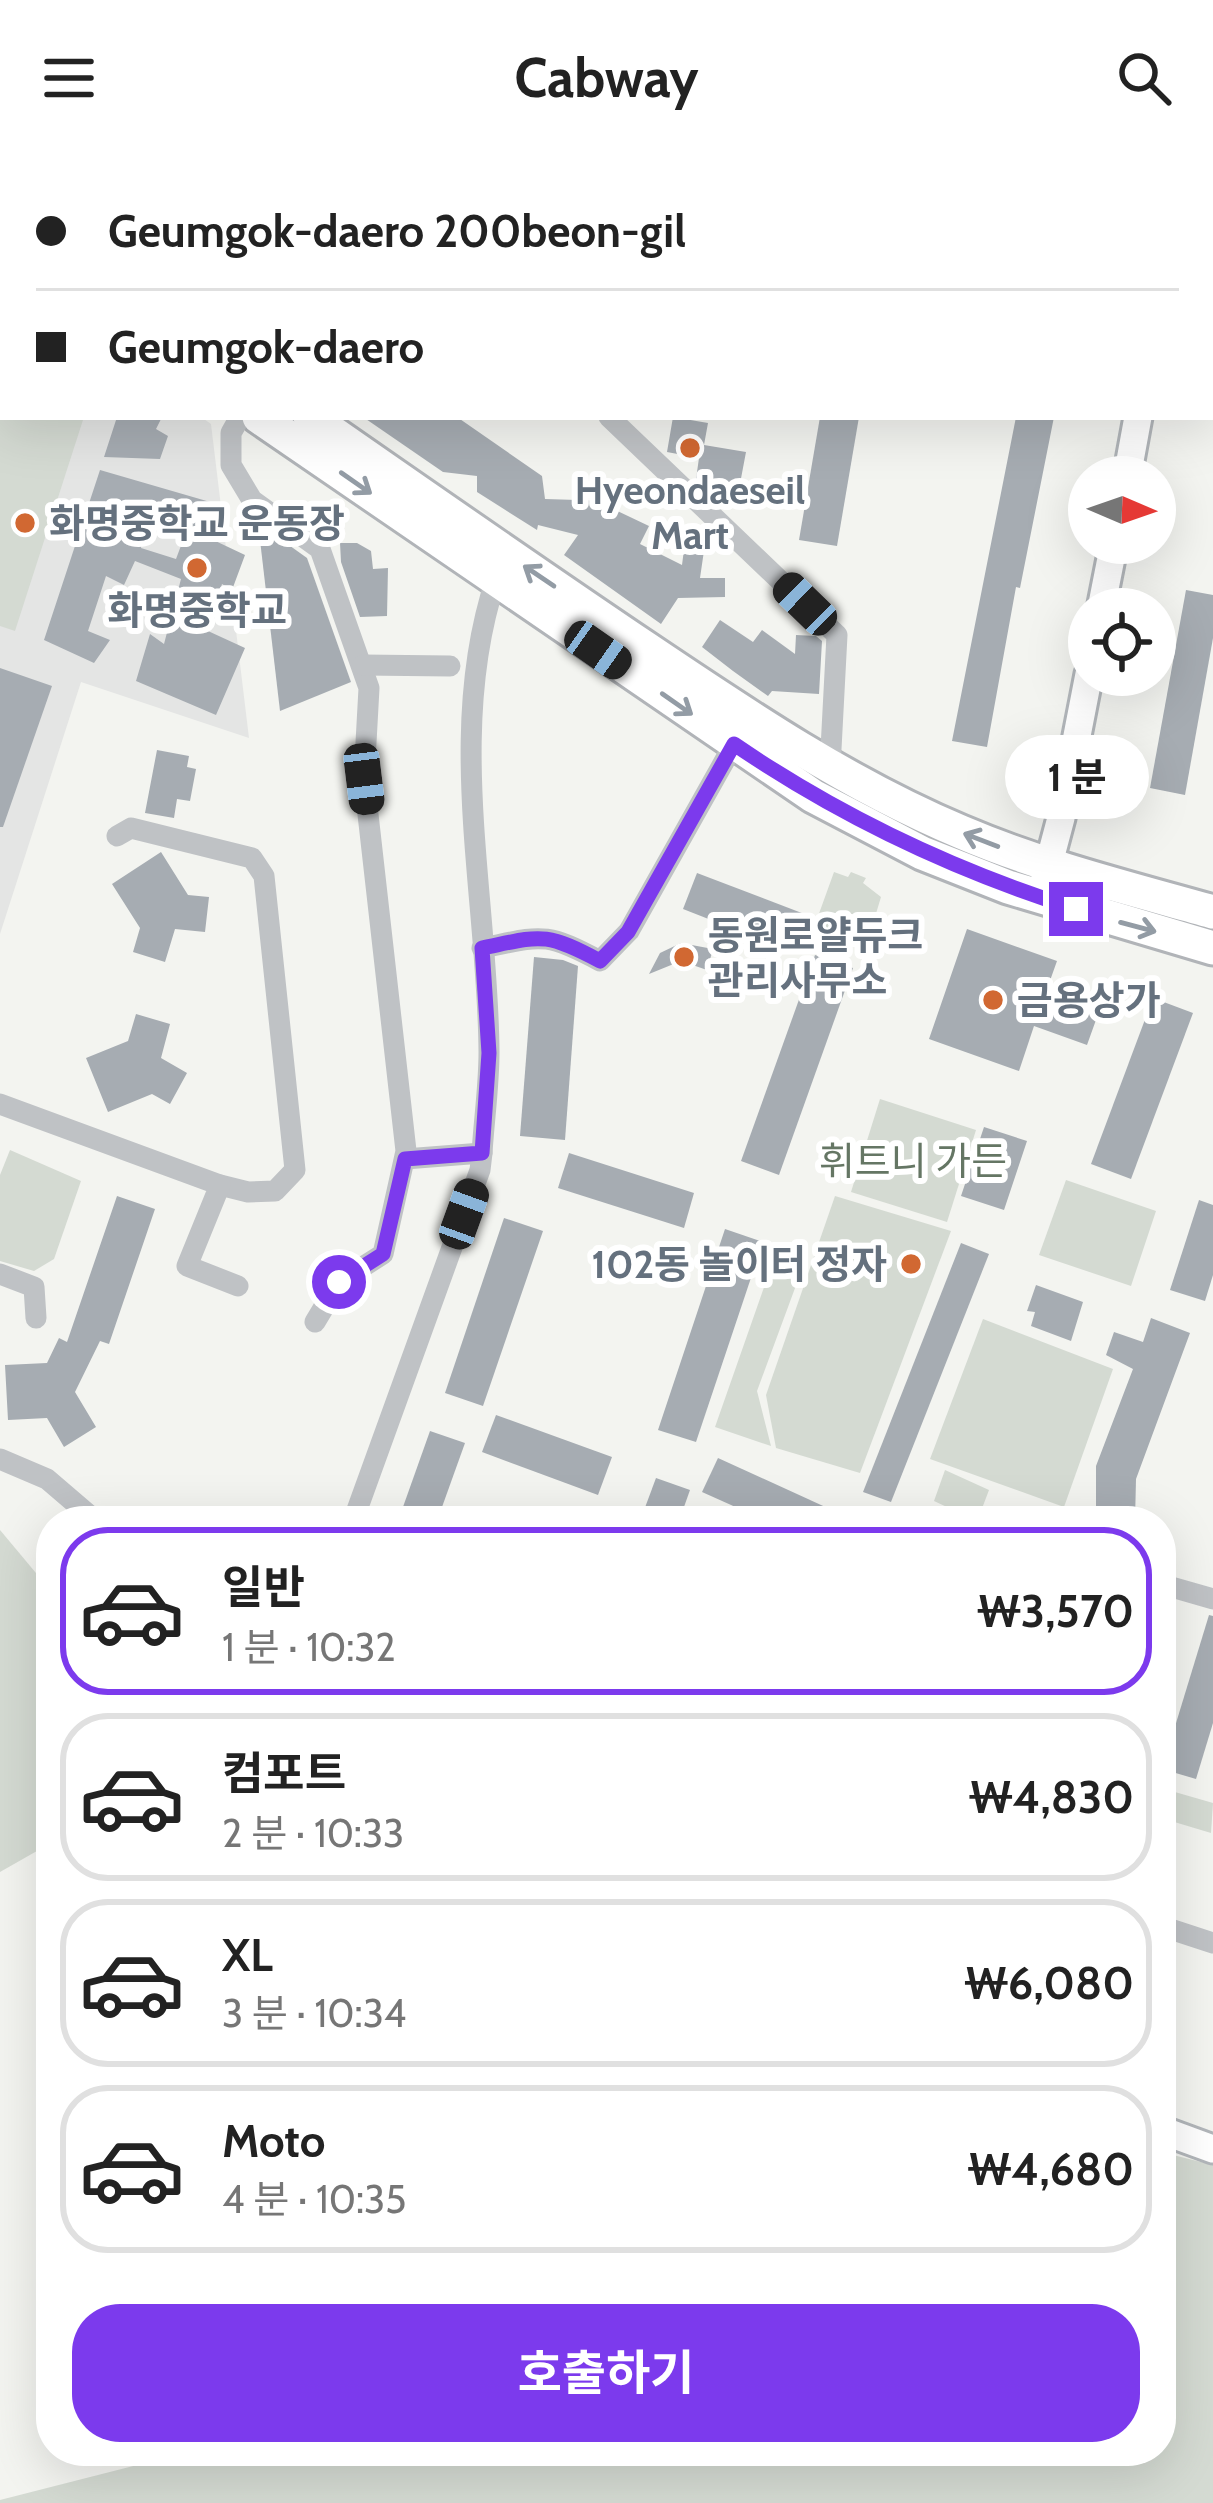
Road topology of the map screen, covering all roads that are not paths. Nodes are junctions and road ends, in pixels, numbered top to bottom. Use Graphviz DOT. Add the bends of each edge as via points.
graph roads {
  1 [pos="238,420"];
  2 [pos="263,420"];
  3 [pos="314,420"];
  4 [pos="612,420"];
  5 [pos="1137,420"];
  6 [pos="1131,456"];
  7 [pos="496,579"];
  8 [pos="363,665"];
  9 [pos="450,666"];
  10 [pos="1084,696"];
  11 [pos="734,744"];
  12 [pos="830,768"];
  13 [pos="117,836"];
  14 [pos="1044,882"];
  15 [pos="1213,912"];
  16 [pos="1213,947"];
  17 [pos="482,948"];
  18 [pos="0,1104"];
  19 [pos="482,1153"];
  20 [pos="405,1159"];
  21 [pos="220,1185"];
  22 [pos="0,1274"];
  23 [pos="238,1286"];
  24 [pos="36,1318"];
  25 [pos="315,1322"];
  26 [pos="0,1459"];
  27 [pos="78,1506"];
  28 [pos="358,1506"];
  29 [pos="1176,1588"];
  30 [pos="1213,1599"];
  31 [pos="1176,1932"];
  32 [pos="1213,1943"];
  33 [pos="1176,2135"];
  34 [pos="1213,2149"];
  1 -- 8 [label="street" via="231,465 252,500 320,549"];
  2 -- 7 [label="main road, one-way"];
  12 -- 3 [label="main road, one-way"];
  4 -- 12 [label="street" via="837,635"];
  5 -- 6 [label="street"];
  7 -- 11 [label="main road, one-way"];
  7 -- 17 [label="street" via="482,622 471,742"];
  8 -- 9 [label="street"];
  8 -- 20 [label="street" via="364,779"];
  10 -- 14 [label="street"];
  11 -- 14 [label="main road" via="922,853"];
  11 -- 17 [label="street" via="628,932 600,961 541,936"];
  14 -- 12 [label="main road, one-way"];
  13 -- 21 [label="street" via="131,828 252,858 264,876 295,1170 275,1191"];
  14 -- 15 [label="main road"];
  14 -- 16 [label="main road, one-way"];
  17 -- 19 [label="street" via="489,1053"];
  18 -- 21 [label="street"];
  19 -- 20 [label="street"];
  19 -- 28 [label="street"];
  20 -- 25 [label="street" via="383,1254 339,1282"];
  21 -- 23 [label="street" via="188,1266"];
  22 -- 24 [label="street" via="34,1287"];
  26 -- 27 [label="street" via="47,1479"];
  29 -- 30 [label="street"];
  31 -- 32 [label="street"];
  33 -- 34 [label="street"];
}
